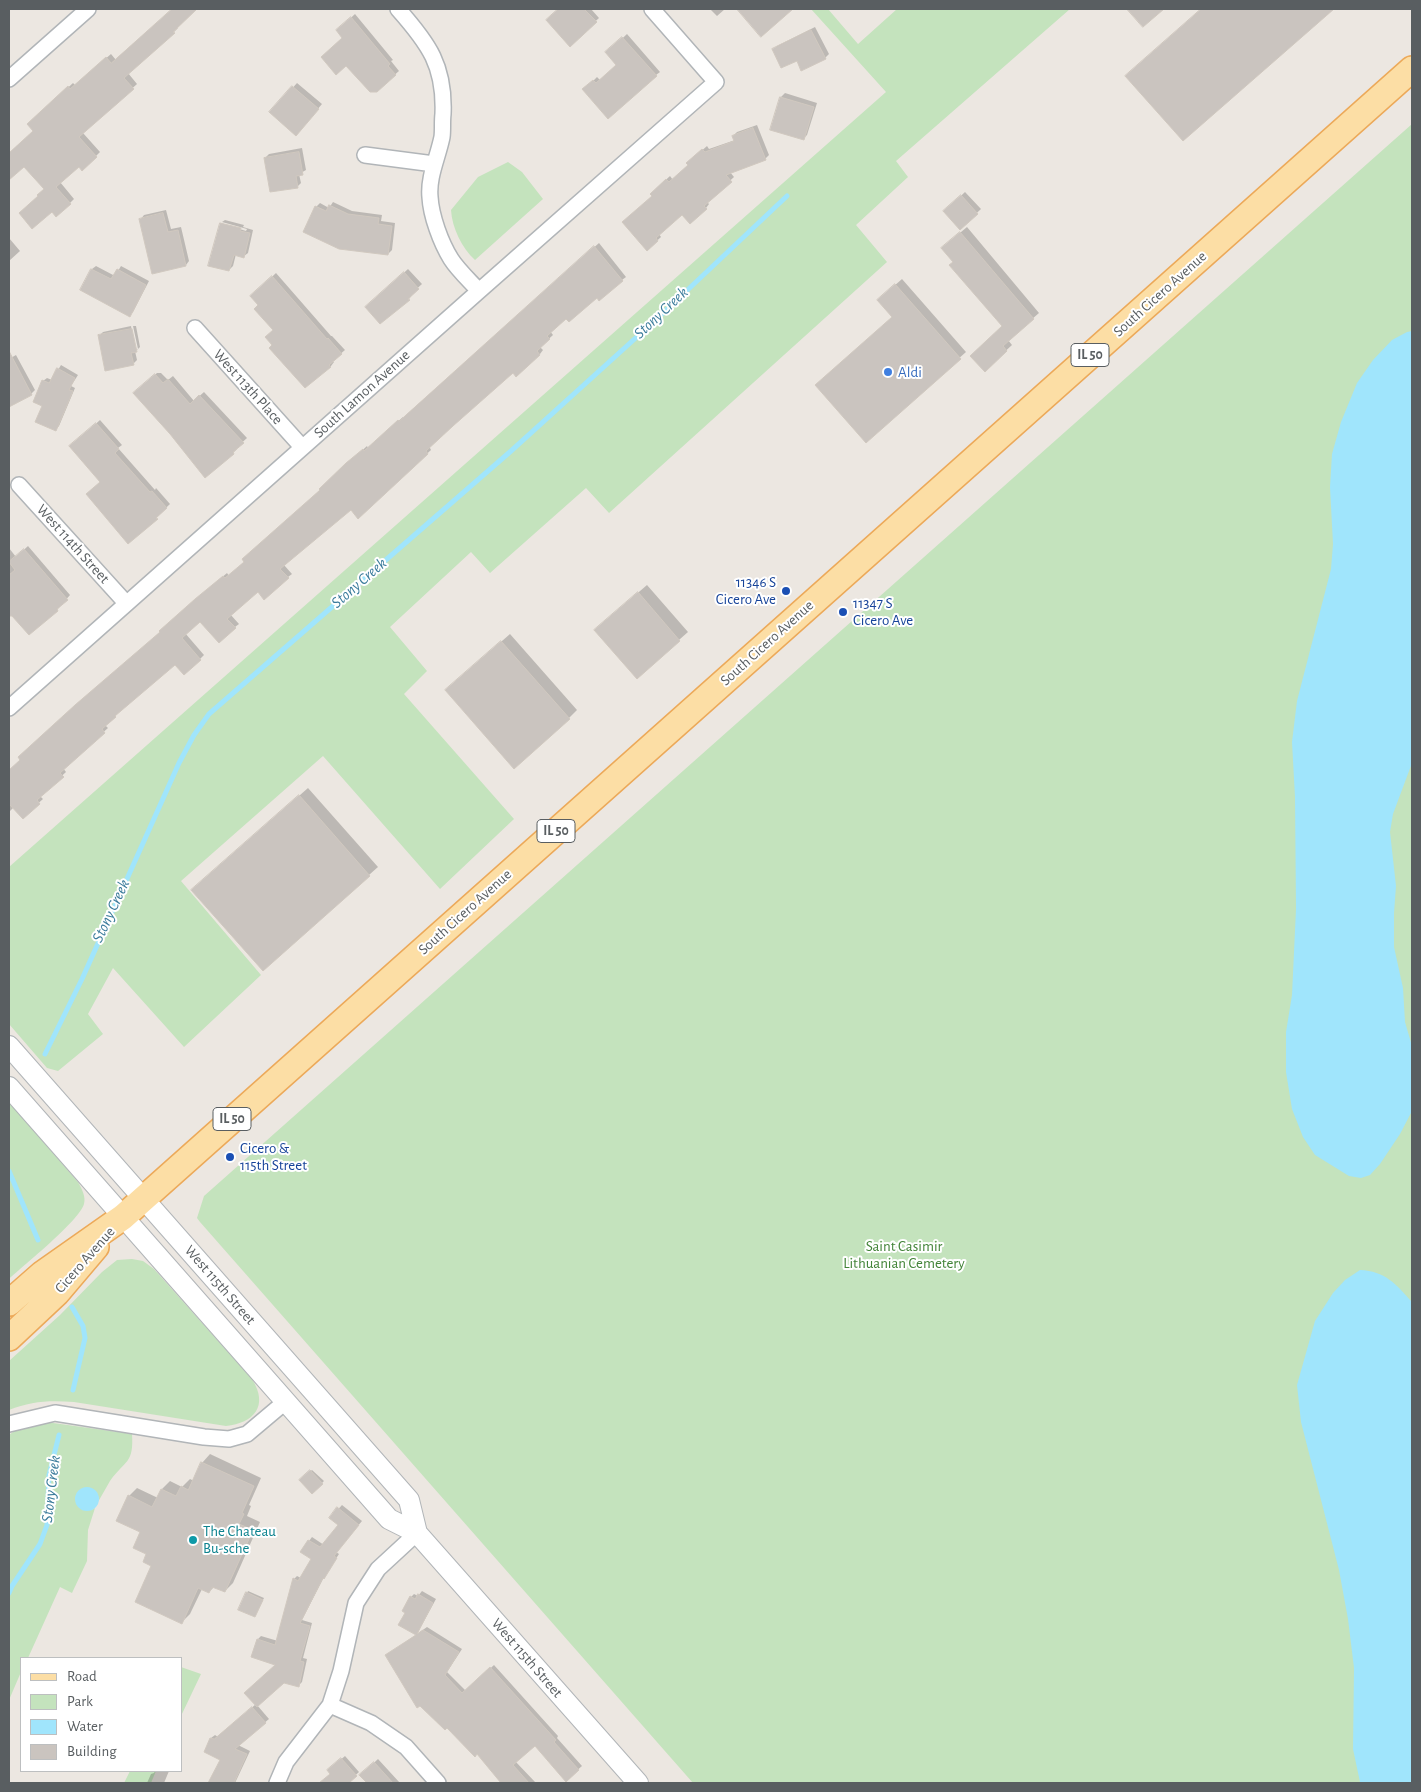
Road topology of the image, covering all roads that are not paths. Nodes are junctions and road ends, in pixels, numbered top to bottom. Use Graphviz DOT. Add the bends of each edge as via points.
graph roads {
  1 [pos="88,9"];
  2 [pos="398,9"];
  3 [pos="652,9"];
  4 [pos="1412,69"];
  5 [pos="9,79"];
  6 [pos="365,155"];
  7 [pos="434,164"];
  8 [pos="479,291"];
  9 [pos="195,328"];
  10 [pos="302,447"];
  11 [pos="19,485"];
  12 [pos="126,603"];
  13 [pos="9,708"];
  14 [pos="9,1046"];
  15 [pos="9,1087"];
  16 [pos="143,1198"];
  17 [pos="122,1217"];
  18 [pos="9,1303"];
  19 [pos="9,1338"];
  20 [pos="285,1402"];
  21 [pos="9,1424"];
  22 [pos="417,1533"];
  23 [pos="330,1705"];
  24 [pos="277,1783"];
  25 [pos="438,1783"];
  26 [pos="638,1783"];
  1 -- 5 [label="street"];
  2 -- 7 [label="street" via="431,50 439,70 444,94 442,136"];
  3 -- 8 [label="street, South Lamon Avenue" via="716,82"];
  4 -- 16 [label="main road, South Cicero Avenue / IL 50"];
  6 -- 7 [label="street"];
  7 -- 8 [label="street" via="430,197 439,234 451,260"];
  8 -- 10 [label="street, South Lamon Avenue"];
  9 -- 10 [label="street, West 113th Place"];
  10 -- 12 [label="street, South Lamon Avenue"];
  11 -- 12 [label="street, West 114th Street"];
  12 -- 13 [label="street, South Lamon Avenue"];
  14 -- 16 [label="street, West 115th Street"];
  15 -- 17 [label="street, West 115th Street"];
  16 -- 17 [label="main road, South Cicero Avenue / IL 50"];
  16 -- 22 [label="street, West 115th Street" via="409,1500"];
  17 -- 18 [label="main road, Cicero Avenue / IL 50" via="42,1274"];
  17 -- 19 [label="main road, Cicero Avenue / IL 50" via="57,1293"];
  17 -- 20 [label="street, West 115th Street"];
  20 -- 21 [label="street" via="247,1434 229,1439 55,1413"];
  20 -- 22 [label="street, West 115th Street" via="389,1519"];
  22 -- 23 [label="street" via="378,1569 356,1602"];
  22 -- 26 [label="street, West 115th Street"];
  23 -- 24 [label="street" via="286,1762"];
  23 -- 25 [label="street" via="371,1723 406,1747"];
}
